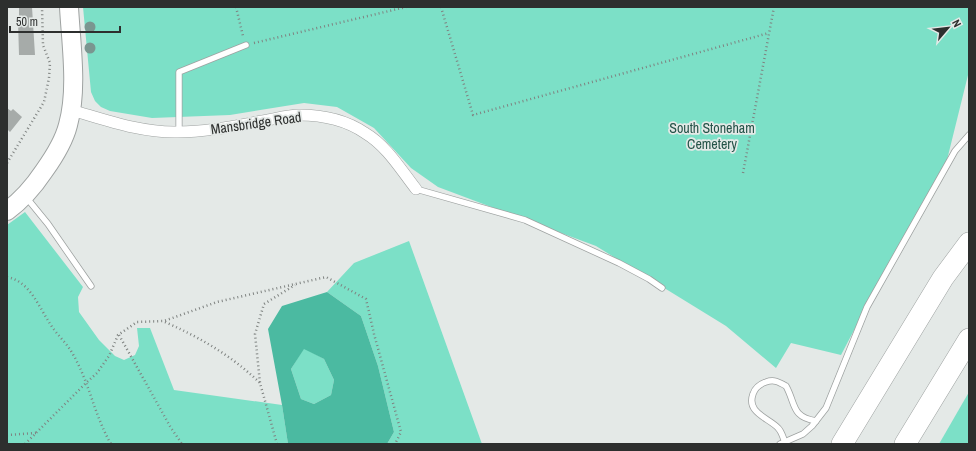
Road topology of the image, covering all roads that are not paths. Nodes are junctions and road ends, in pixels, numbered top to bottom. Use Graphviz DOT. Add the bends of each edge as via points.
graph roads {
  1 [pos="69,7"];
  2 [pos="246,45"];
  3 [pos="71,110"];
  4 [pos="179,132"];
  5 [pos="969,135"];
  6 [pos="416,189"];
  7 [pos="24,196"];
  8 [pos="7,211"];
  9 [pos="969,243"];
  10 [pos="91,286"];
  11 [pos="662,288"];
  12 [pos="969,339"];
  13 [pos="816,421"];
  14 [pos="783,443"];
  15 [pos="842,444"];
  16 [pos="905,444"];
  1 -- 3 [label="main road" via="73,84"];
  2 -- 4 [label="lane" via="179,72"];
  3 -- 4 [label="street, Mansbridge Road" via="144,130"];
  3 -- 7 [label="main road" via="68,126 58,150 41,177"];
  4 -- 6 [label="street, Mansbridge Road" via="297,115 342,122 366,133 386,150"];
  5 -- 13 [label="lane" via="955,151 867,307 826,408"];
  6 -- 11 [label="lane" via="525,220 619,263 649,278"];
  7 -- 8 [label="main road"];
  7 -- 10 [label="lane" via="48,224"];
  9 -- 15 [label="highway" via="942,278"];
  12 -- 16 [label="highway"];
  13 -- 14 [label="lane" via="803,434"];
  13 -- 14 [label="lane" via="798,414 786,386 774,380 759,385 752,394 752,405 759,415 779,429"];
}
